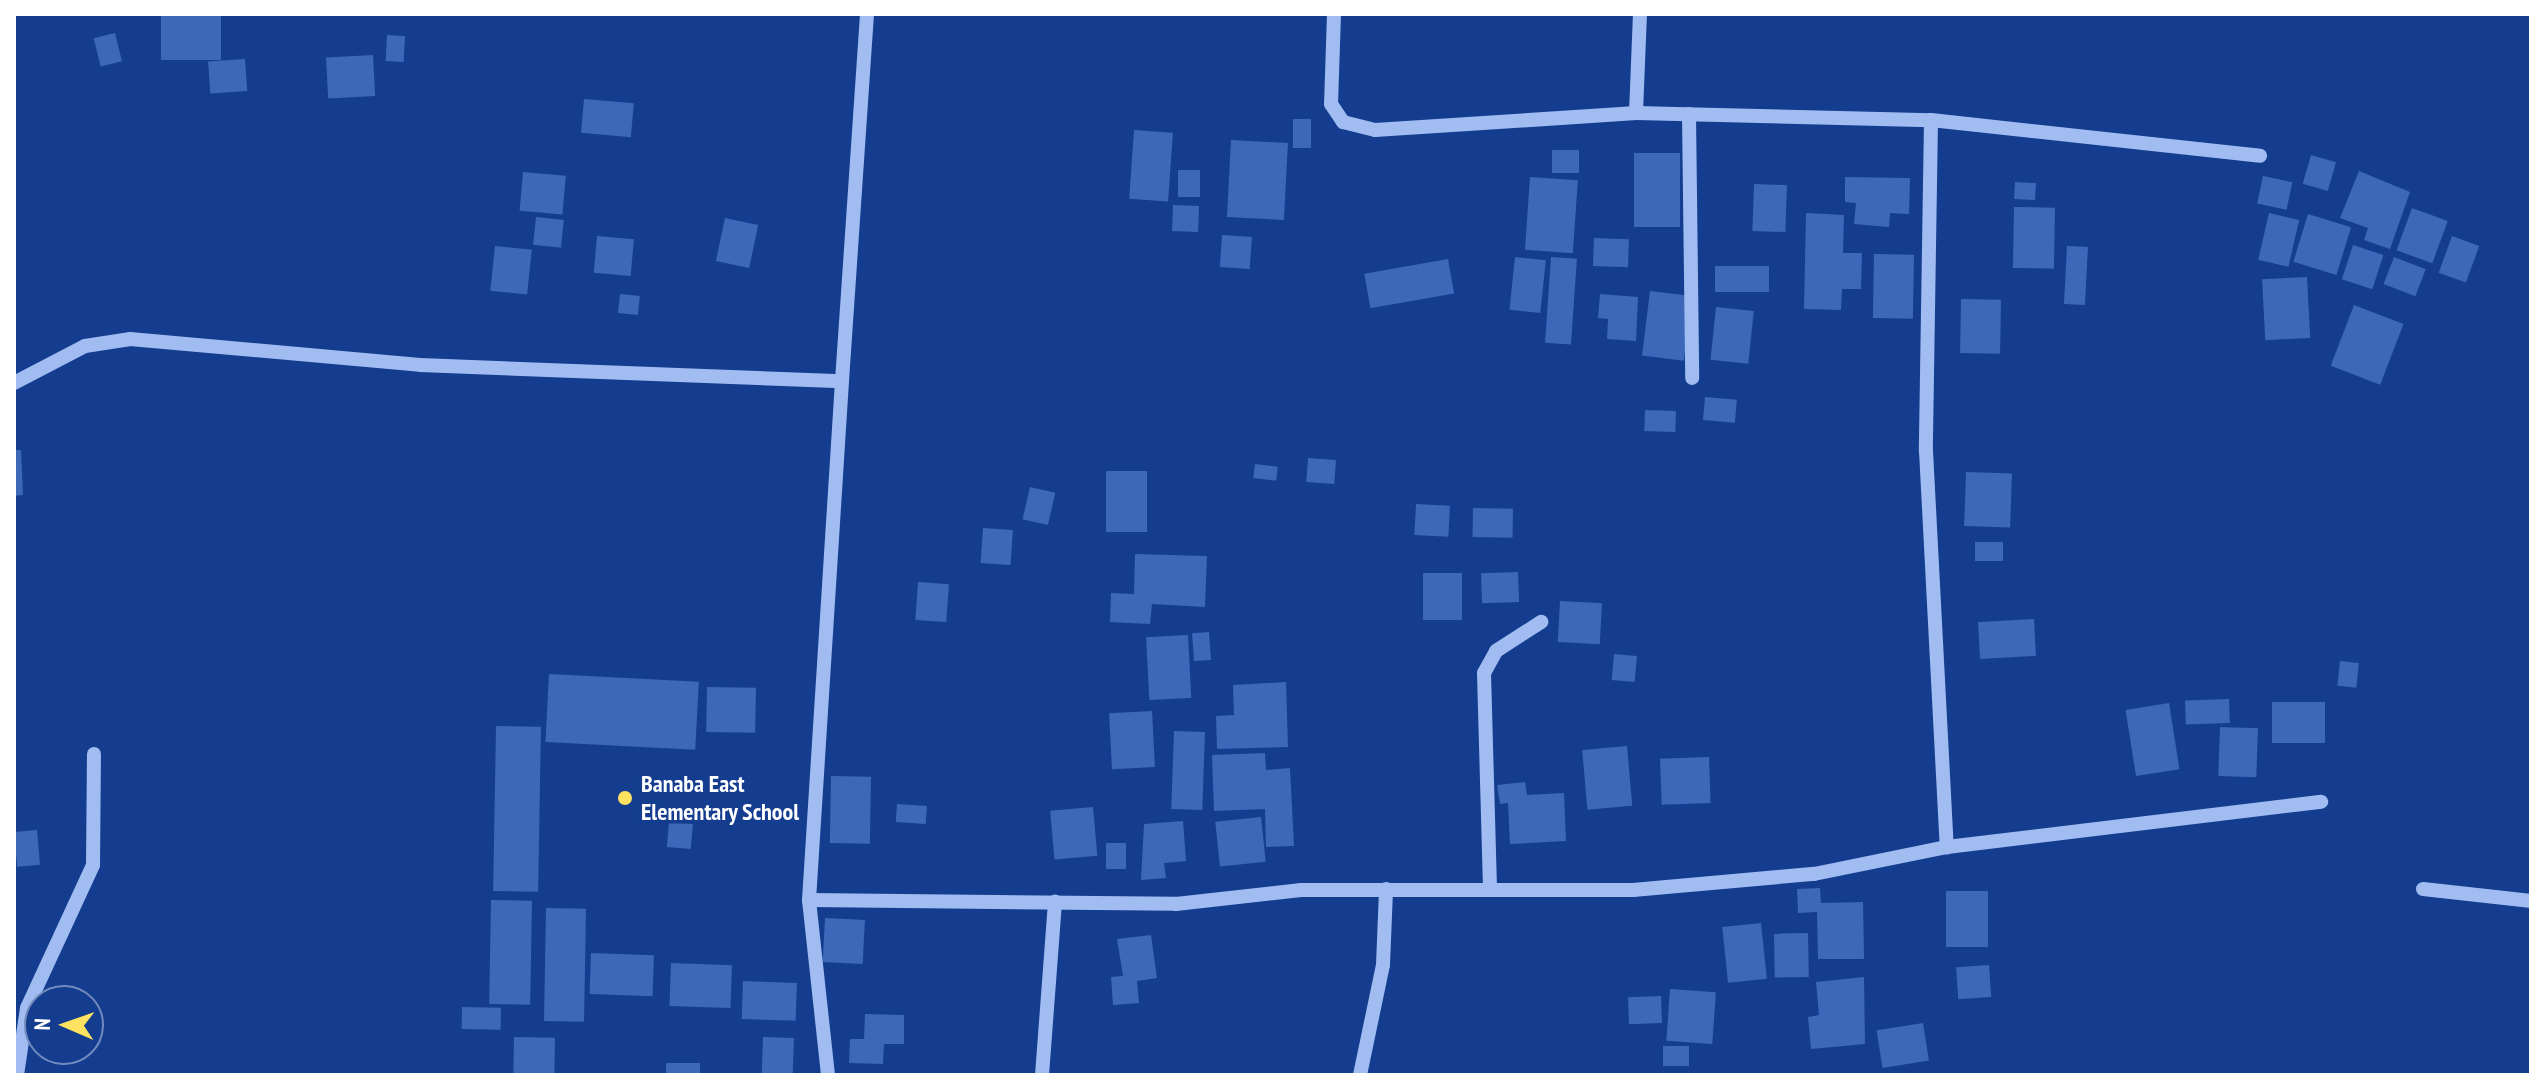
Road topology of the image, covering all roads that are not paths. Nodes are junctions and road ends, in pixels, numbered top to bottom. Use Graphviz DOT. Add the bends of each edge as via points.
graph roads {
  1 [pos="867,14"];
  2 [pos="1334,14"];
  3 [pos="1640,14"];
  4 [pos="1636,113"];
  5 [pos="1689,114"];
  6 [pos="1931,120"];
  7 [pos="2260,156"];
  8 [pos="1692,378"];
  9 [pos="842,381"];
  10 [pos="14,383"];
  11 [pos="1541,622"];
  12 [pos="94,754"];
  13 [pos="2321,802"];
  14 [pos="1947,847"];
  15 [pos="1490,888"];
  16 [pos="1386,889"];
  17 [pos="2423,889"];
  18 [pos="809,900"];
  19 [pos="1055,901"];
  20 [pos="2531,901"];
  21 [pos="17,1075"];
  22 [pos="828,1075"];
  23 [pos="1042,1075"];
  24 [pos="1360,1075"];
  1 -- 9 [label="street"];
  2 -- 4 [label="street" via="1331,104 1343,122 1375,130"];
  3 -- 4 [label="street"];
  4 -- 5 [label="street"];
  5 -- 6 [label="street"];
  5 -- 8 [label="street"];
  6 -- 7 [label="street"];
  6 -- 14 [label="street" via="1926,451"];
  9 -- 10 [label="street" via="420,365 120,339 85,346"];
  9 -- 18 [label="street"];
  11 -- 15 [label="street" via="1496,651 1484,673"];
  12 -- 21 [label="street" via="93,865 27,1008"];
  13 -- 14 [label="street"];
  14 -- 15 [label="street" via="1814,874 1682,886"];
  15 -- 16 [label="street"];
  16 -- 19 [label="street" via="1176,904"];
  16 -- 24 [label="street" via="1383,965"];
  17 -- 20 [label="street"];
  18 -- 19 [label="street"];
  18 -- 22 [label="street"];
  19 -- 23 [label="street"];
}
